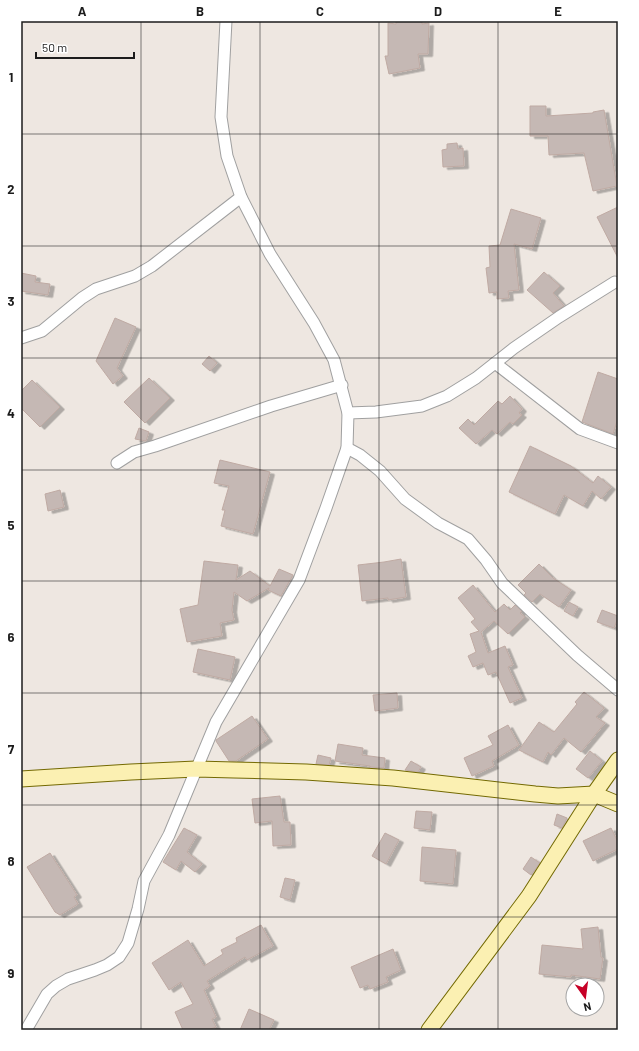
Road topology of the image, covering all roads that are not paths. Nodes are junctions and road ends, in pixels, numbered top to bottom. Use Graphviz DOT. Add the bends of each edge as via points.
graph roads {
  1 [pos="226,21"];
  2 [pos="241,197"];
  3 [pos="616,282"];
  4 [pos="21,338"];
  5 [pos="495,363"];
  6 [pos="342,385"];
  7 [pos="348,413"];
  8 [pos="618,443"];
  9 [pos="347,448"];
  10 [pos="117,463"];
  11 [pos="618,690"];
  12 [pos="618,760"];
  13 [pos="196,770"];
  14 [pos="21,780"];
  15 [pos="594,794"];
  16 [pos="618,804"];
  17 [pos="26,1030"];
  18 [pos="429,1030"];
  1 -- 2 [label="street" via="221,117 227,156"];
  2 -- 4 [label="street" via="152,266 135,276 96,289 42,331"];
  2 -- 6 [label="street" via="270,254 314,323 334,360"];
  3 -- 5 [label="street" via="559,317"];
  5 -- 7 [label="street" via="447,396 422,406"];
  5 -- 8 [label="street" via="580,429"];
  6 -- 7 [label="street"];
  6 -- 10 [label="street" via="134,452"];
  7 -- 9 [label="street"];
  9 -- 11 [label="street" via="380,471 405,499 438,523 468,539 502,583"];
  9 -- 13 [label="street" via="299,580 216,722"];
  12 -- 15 [label="street"];
  13 -- 14 [label="street"];
  13 -- 15 [label="street" via="306,772 558,796"];
  13 -- 17 [label="street" via="169,835 144,881 128,943 119,957 107,965 56,986 47,994"];
  15 -- 16 [label="street"];
  15 -- 18 [label="street" via="529,896"];
}
